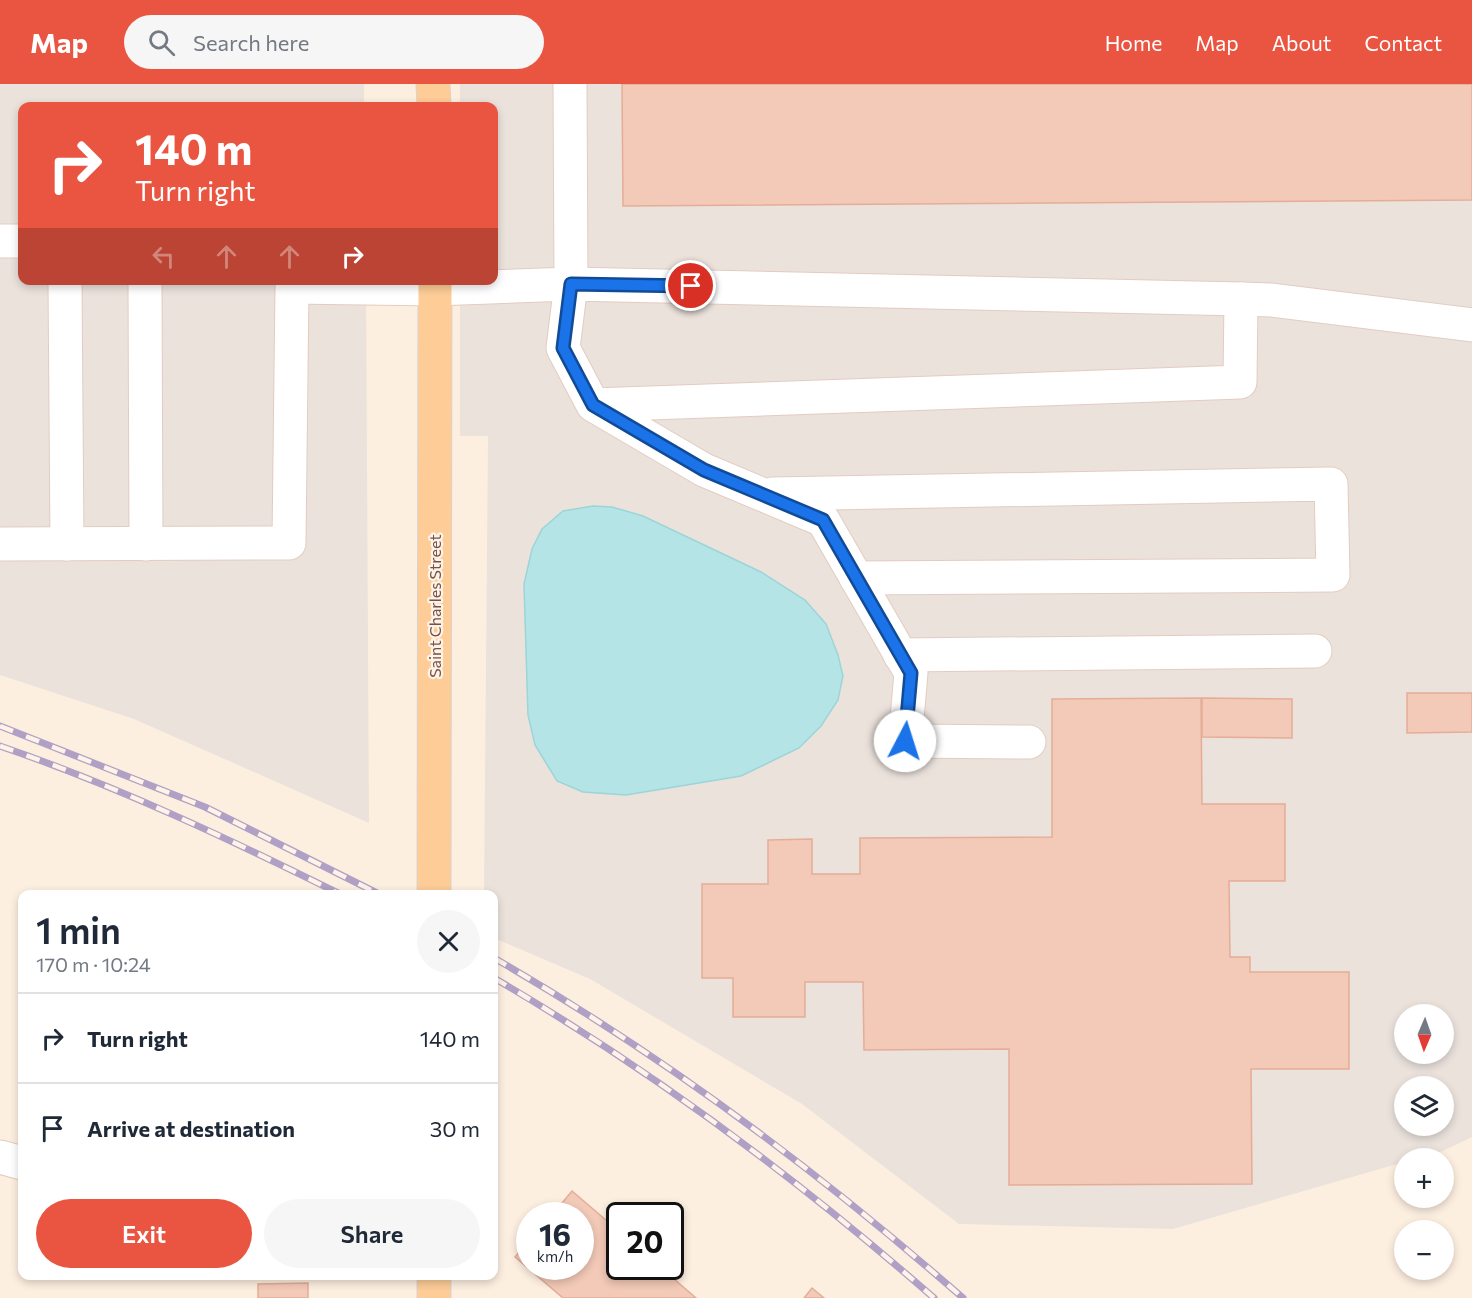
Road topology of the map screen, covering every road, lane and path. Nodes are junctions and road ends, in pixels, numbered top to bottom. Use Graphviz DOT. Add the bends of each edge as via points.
graph roads {
  1 [pos="433,84"];
  2 [pos="570,84"];
  3 [pos="434,102"];
  4 [pos="0,241"];
  5 [pos="18,241"];
  6 [pos="571,284"];
  7 [pos="65,285"];
  8 [pos="145,285"];
  9 [pos="286,285"];
  10 [pos="298,285"];
  11 [pos="435,296"];
  12 [pos="1241,299"];
  13 [pos="1472,325"];
  14 [pos="593,405"];
  15 [pos="761,494"];
  16 [pos="146,543"];
  17 [pos="0,544"];
  18 [pos="67,544"];
  19 [pos="856,578"];
  20 [pos="1315,651"];
  21 [pos="900,655"];
  22 [pos="1029,742"];
  23 [pos="434,890"];
  24 [pos="0,1157"];
  25 [pos="18,1162"];
  26 [pos="434,1280"];
  27 [pos="434,1298"];
  1 -- 3 [label="main road"];
  2 -- 6 [label="lane"];
  4 -- 5 [label="lane"];
  6 -- 11 [label="lane"];
  6 -- 12 [label="lane"];
  6 -- 14 [label="lane" via="563,348"];
  7 -- 18 [label="lane"];
  8 -- 16 [label="lane"];
  9 -- 16 [label="lane" via="289,543"];
  10 -- 11 [label="lane"];
  11 -- 23 [label="main road, Saint Charles Street"];
  12 -- 13 [label="lane"];
  12 -- 14 [label="lane" via="1240,382"];
  14 -- 15 [label="lane" via="704,470"];
  15 -- 19 [label="lane" via="823,520"];
  15 -- 19 [label="lane" via="1330,484 1333,575"];
  16 -- 18 [label="lane"];
  17 -- 18 [label="lane"];
  19 -- 21 [label="lane"];
  20 -- 21 [label="lane"];
  21 -- 22 [label="lane" via="911,673 905,741"];
  24 -- 25 [label="lane"];
  26 -- 27 [label="main road"];
}
